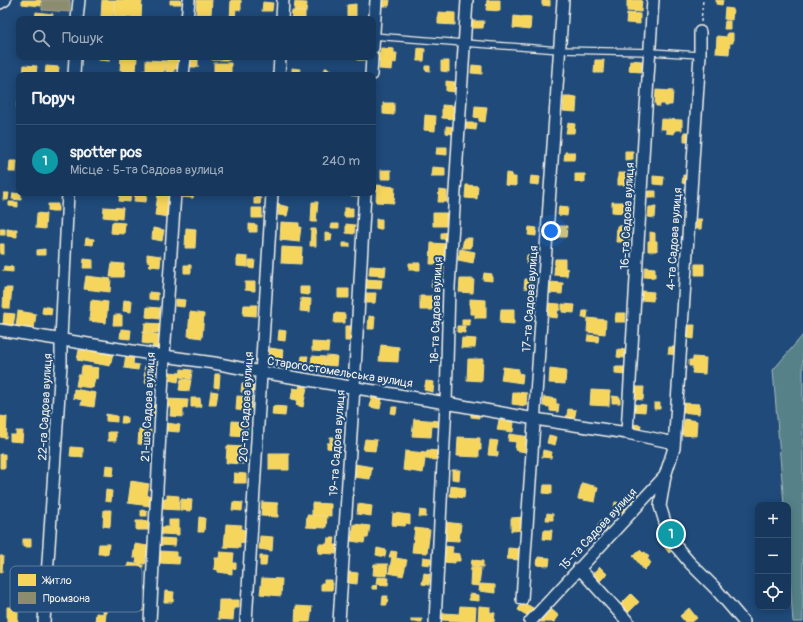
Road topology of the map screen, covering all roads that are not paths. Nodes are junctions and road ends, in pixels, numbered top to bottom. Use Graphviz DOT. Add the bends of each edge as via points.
graph roads {
  1 [pos="5,0"];
  2 [pos="79,0"];
  3 [pos="189,0"];
  4 [pos="283,0"];
  5 [pos="376,0"];
  6 [pos="467,0"];
  7 [pos="563,0"];
  8 [pos="653,0"];
  9 [pos="0,2"];
  10 [pos="80,16"];
  11 [pos="187,16"];
  12 [pos="282,16"];
  13 [pos="375,16"];
  14 [pos="700,32"];
  15 [pos="376,36"];
  16 [pos="464,43"];
  17 [pos="560,50"];
  18 [pos="650,52"];
  19 [pos="700,55"];
  20 [pos="75,60"];
  21 [pos="185,60"];
  22 [pos="280,60"];
  23 [pos="372,60"];
  24 [pos="74,72"];
  25 [pos="183,72"];
  26 [pos="279,72"];
  27 [pos="372,72"];
  28 [pos="68,196"];
  29 [pos="175,196"];
  30 [pos="272,196"];
  31 [pos="365,196"];
  32 [pos="0,330"];
  33 [pos="61,339"];
  34 [pos="164,356"];
  35 [pos="261,372"];
  36 [pos="354,387"];
  37 [pos="446,403"];
  38 [pos="535,419"];
  39 [pos="627,433"];
  40 [pos="674,448"];
  41 [pos="665,476"];
  42 [pos="48,566"];
  43 [pos="579,568"];
  44 [pos="522,599"];
  45 [pos="45,612"];
  46 [pos="44,622"];
  47 [pos="150,622"];
  48 [pos="246,622"];
  49 [pos="339,622"];
  50 [pos="435,622"];
  51 [pos="530,622"];
  52 [pos="628,622"];
  53 [pos="744,622"];
  1 -- 9 [label="street"];
  2 -- 10 [label="street"];
  3 -- 11 [label="street"];
  4 -- 12 [label="street"];
  5 -- 13 [label="street"];
  6 -- 16 [label="street, 18-та Садова вулиця"];
  7 -- 17 [label="street, 17-та Садова вулиця"];
  8 -- 18 [label="street, 16-та Садова вулиця"];
  14 -- 19 [label="street, 4-та Садова вулиця"];
  15 -- 16 [label="lane"];
  16 -- 17 [label="lane"];
  16 -- 37 [label="street, 18-та Садова вулиця" via="449,287"];
  17 -- 18 [label="lane"];
  17 -- 38 [label="street, 17-та Садова вулиця"];
  18 -- 19 [label="lane"];
  18 -- 39 [label="street, 16-та Садова вулиця"];
  19 -- 40 [label="street, 4-та Садова вулиця"];
  20 -- 24 [label="street"];
  21 -- 25 [label="street"];
  22 -- 26 [label="street"];
  23 -- 27 [label="street"];
  28 -- 33 [label="street, 22-га Садова вулиця"];
  29 -- 34 [label="street, 21-ша Садова вулиця"];
  30 -- 35 [label="street, 20-та Садова вулиця"];
  31 -- 36 [label="street, 19-та Садова вулиця"];
  32 -- 33 [label="street, Старогостомельська вулиця"];
  33 -- 34 [label="street, Старогостомельська вулиця"];
  33 -- 42 [label="street, 22-га Садова вулиця"];
  34 -- 35 [label="street, Старогостомельська вулиця"];
  34 -- 47 [label="street, 21-ша Садова вулиця"];
  35 -- 36 [label="street, Старогостомельська вулиця"];
  35 -- 48 [label="street, 20-та Садова вулиця"];
  36 -- 37 [label="street, Старогостомельська вулиця"];
  36 -- 49 [label="street, 19-та Садова вулиця"];
  37 -- 38 [label="street, Старогостомельська вулиця"];
  37 -- 50 [label="street, 18-та Садова вулиця"];
  38 -- 39 [label="street, Старогостомельська вулиця"];
  38 -- 44 [label="street, 17-та Садова вулиця"];
  39 -- 40 [label="street, Старогостомельська вулиця" via="670,442"];
  40 -- 41 [label="street, 15-та Садова вулиця"];
  41 -- 43 [label="street, 15-та Садова вулиця"];
  41 -- 53 [label="street" via="660,506 669,535 689,562"];
  43 -- 51 [label="street, 15-та Садова вулиця"];
  43 -- 52 [label="street"];
  45 -- 46 [label="street, 22-га Садова вулиця"];
}
